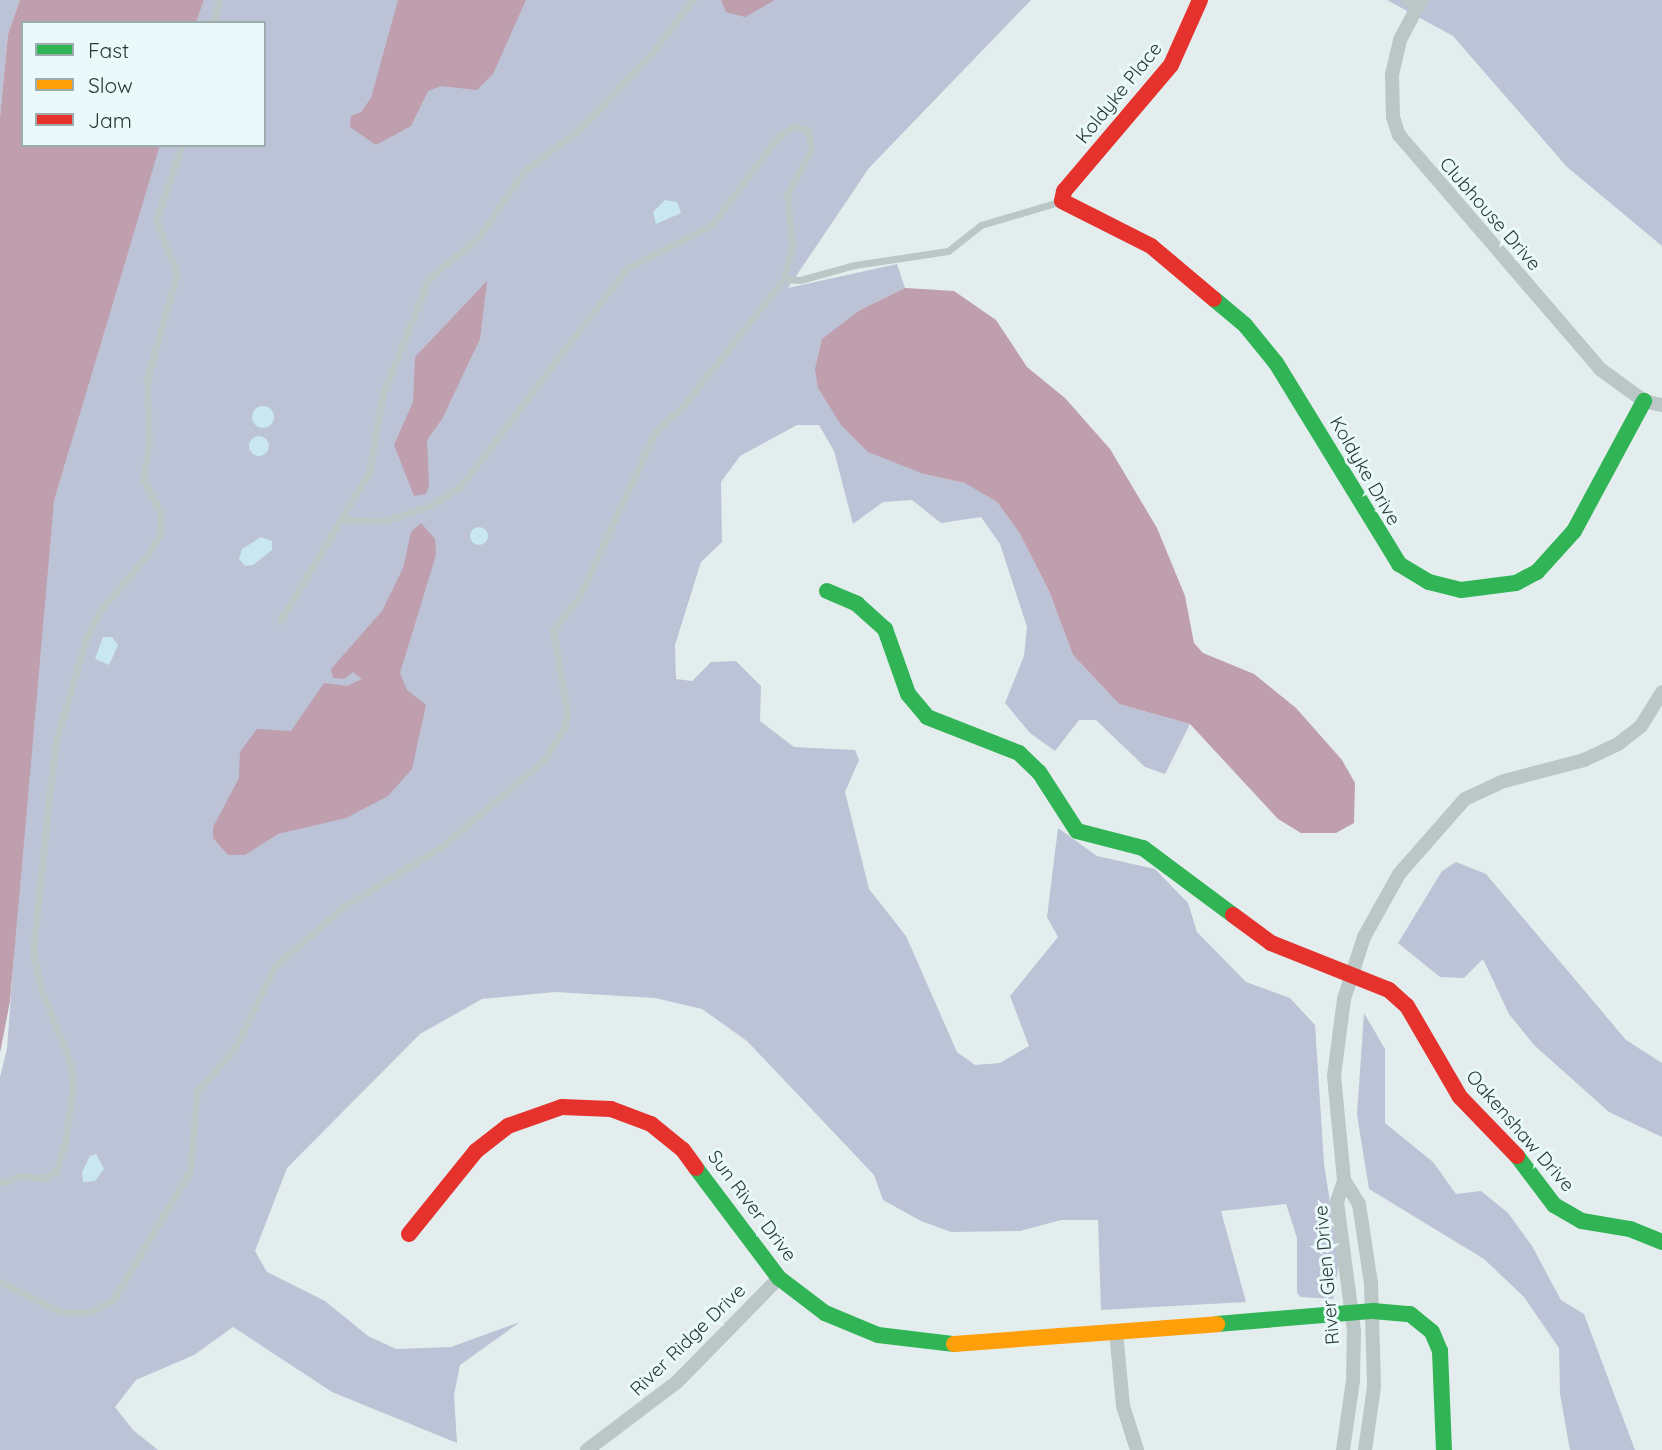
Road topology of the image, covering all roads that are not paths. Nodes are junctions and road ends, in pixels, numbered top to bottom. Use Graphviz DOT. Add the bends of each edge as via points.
graph roads {
  1 [pos="219,0"];
  2 [pos="692,0"];
  3 [pos="1200,0"];
  4 [pos="1404,0"];
  5 [pos="1419,3"];
  6 [pos="214,21"];
  7 [pos="181,147"];
  8 [pos="1062,201"];
  9 [pos="784,279"];
  10 [pos="1644,401"];
  11 [pos="1662,405"];
  12 [pos="342,520"];
  13 [pos="827,591"];
  14 [pos="279,621"];
  15 [pos="1662,692"];
  16 [pos="1351,973"];
  17 [pos="1344,1180"];
  18 [pos="0,1183"];
  19 [pos="409,1234"];
  20 [pos="1662,1242"];
  21 [pos="779,1278"];
  22 [pos="0,1282"];
  23 [pos="1363,1312"];
  24 [pos="1116,1331"];
  25 [pos="587,1450"];
  26 [pos="1138,1450"];
  27 [pos="1343,1450"];
  28 [pos="1365,1450"];
  29 [pos="1444,1450"];
  1 -- 6 [label="lane"];
  2 -- 12 [label="lane" via="654,50 583,126 524,171 478,238 429,278 383,393 369,472"];
  3 -- 8 [label="street, Koldyke Place" via="1171,65 1064,191"];
  4 -- 5 [label="lane"];
  5 -- 10 [label="street, Clubhouse Drive" via="1400,40 1392,74 1393,117 1399,135 1600,369"];
  7 -- 18 [label="lane" via="156,220 177,274 147,379 149,446 143,479 160,512 161,532 99,612 86,639 57,741 41,860 33,952 42,993 71,1064 65,1142 56,1172"];
  8 -- 9 [label="lane" via="981,225 948,251 855,265 800,280"];
  8 -- 10 [label="street, Koldyke Drive" via="1150,246 1245,325 1276,363 1389,553 1429,582 1479,590 1516,583 1537,572 1574,531"];
  9 -- 12 [label="lane" via="792,246 787,194 812,142 802,126 787,129 778,137 713,224 626,269 460,487 430,506 385,521"];
  9 -- 22 [label="lane" via="684,405 655,432 579,597 553,630 567,712 565,726 544,760 442,846 344,907 275,966 236,1046 197,1092 190,1171 113,1300 90,1312 61,1312"];
  10 -- 11 [label="street, Clubhouse Drive"];
  12 -- 14 [label="lane"];
  13 -- 16 [label="street, Oakenshaw Drive" via="857,604 885,629 918,710 950,730 997,741 1018,753 1039,772 1077,831 1143,848 1256,934 1299,956"];
  15 -- 16 [label="street, River Glen Drive" via="1641,726 1618,744 1584,760 1483,788 1453,809 1388,890"];
  16 -- 17 [label="street, River Glen Drive" via="1334,1076"];
  16 -- 20 [label="street, Oakenshaw Drive" via="1390,989 1407,1006 1453,1088 1501,1135 1554,1205 1582,1222 1630,1229"];
  17 -- 23 [label="street, River Glen Drive" via="1337,1202"];
  17 -- 23 [label="street, River Glen Drive" via="1359,1205"];
  19 -- 21 [label="street, Sun River Drive" via="494,1135 534,1114 594,1107 651,1124 683,1150"];
  21 -- 24 [label="street, Sun River Drive" via="825,1313 900,1340 962,1344"];
  21 -- 25 [label="street, River Ridge Drive" via="677,1382"];
  23 -- 24 [label="street, Sun River Drive"];
  23 -- 27 [label="street, River Glen Drive"];
  23 -- 28 [label="street, River Glen Drive" via="1374,1387"];
  23 -- 29 [label="street, Sun River Drive" via="1410,1314 1437,1341"];
  24 -- 26 [label="street" via="1123,1406"];
}
